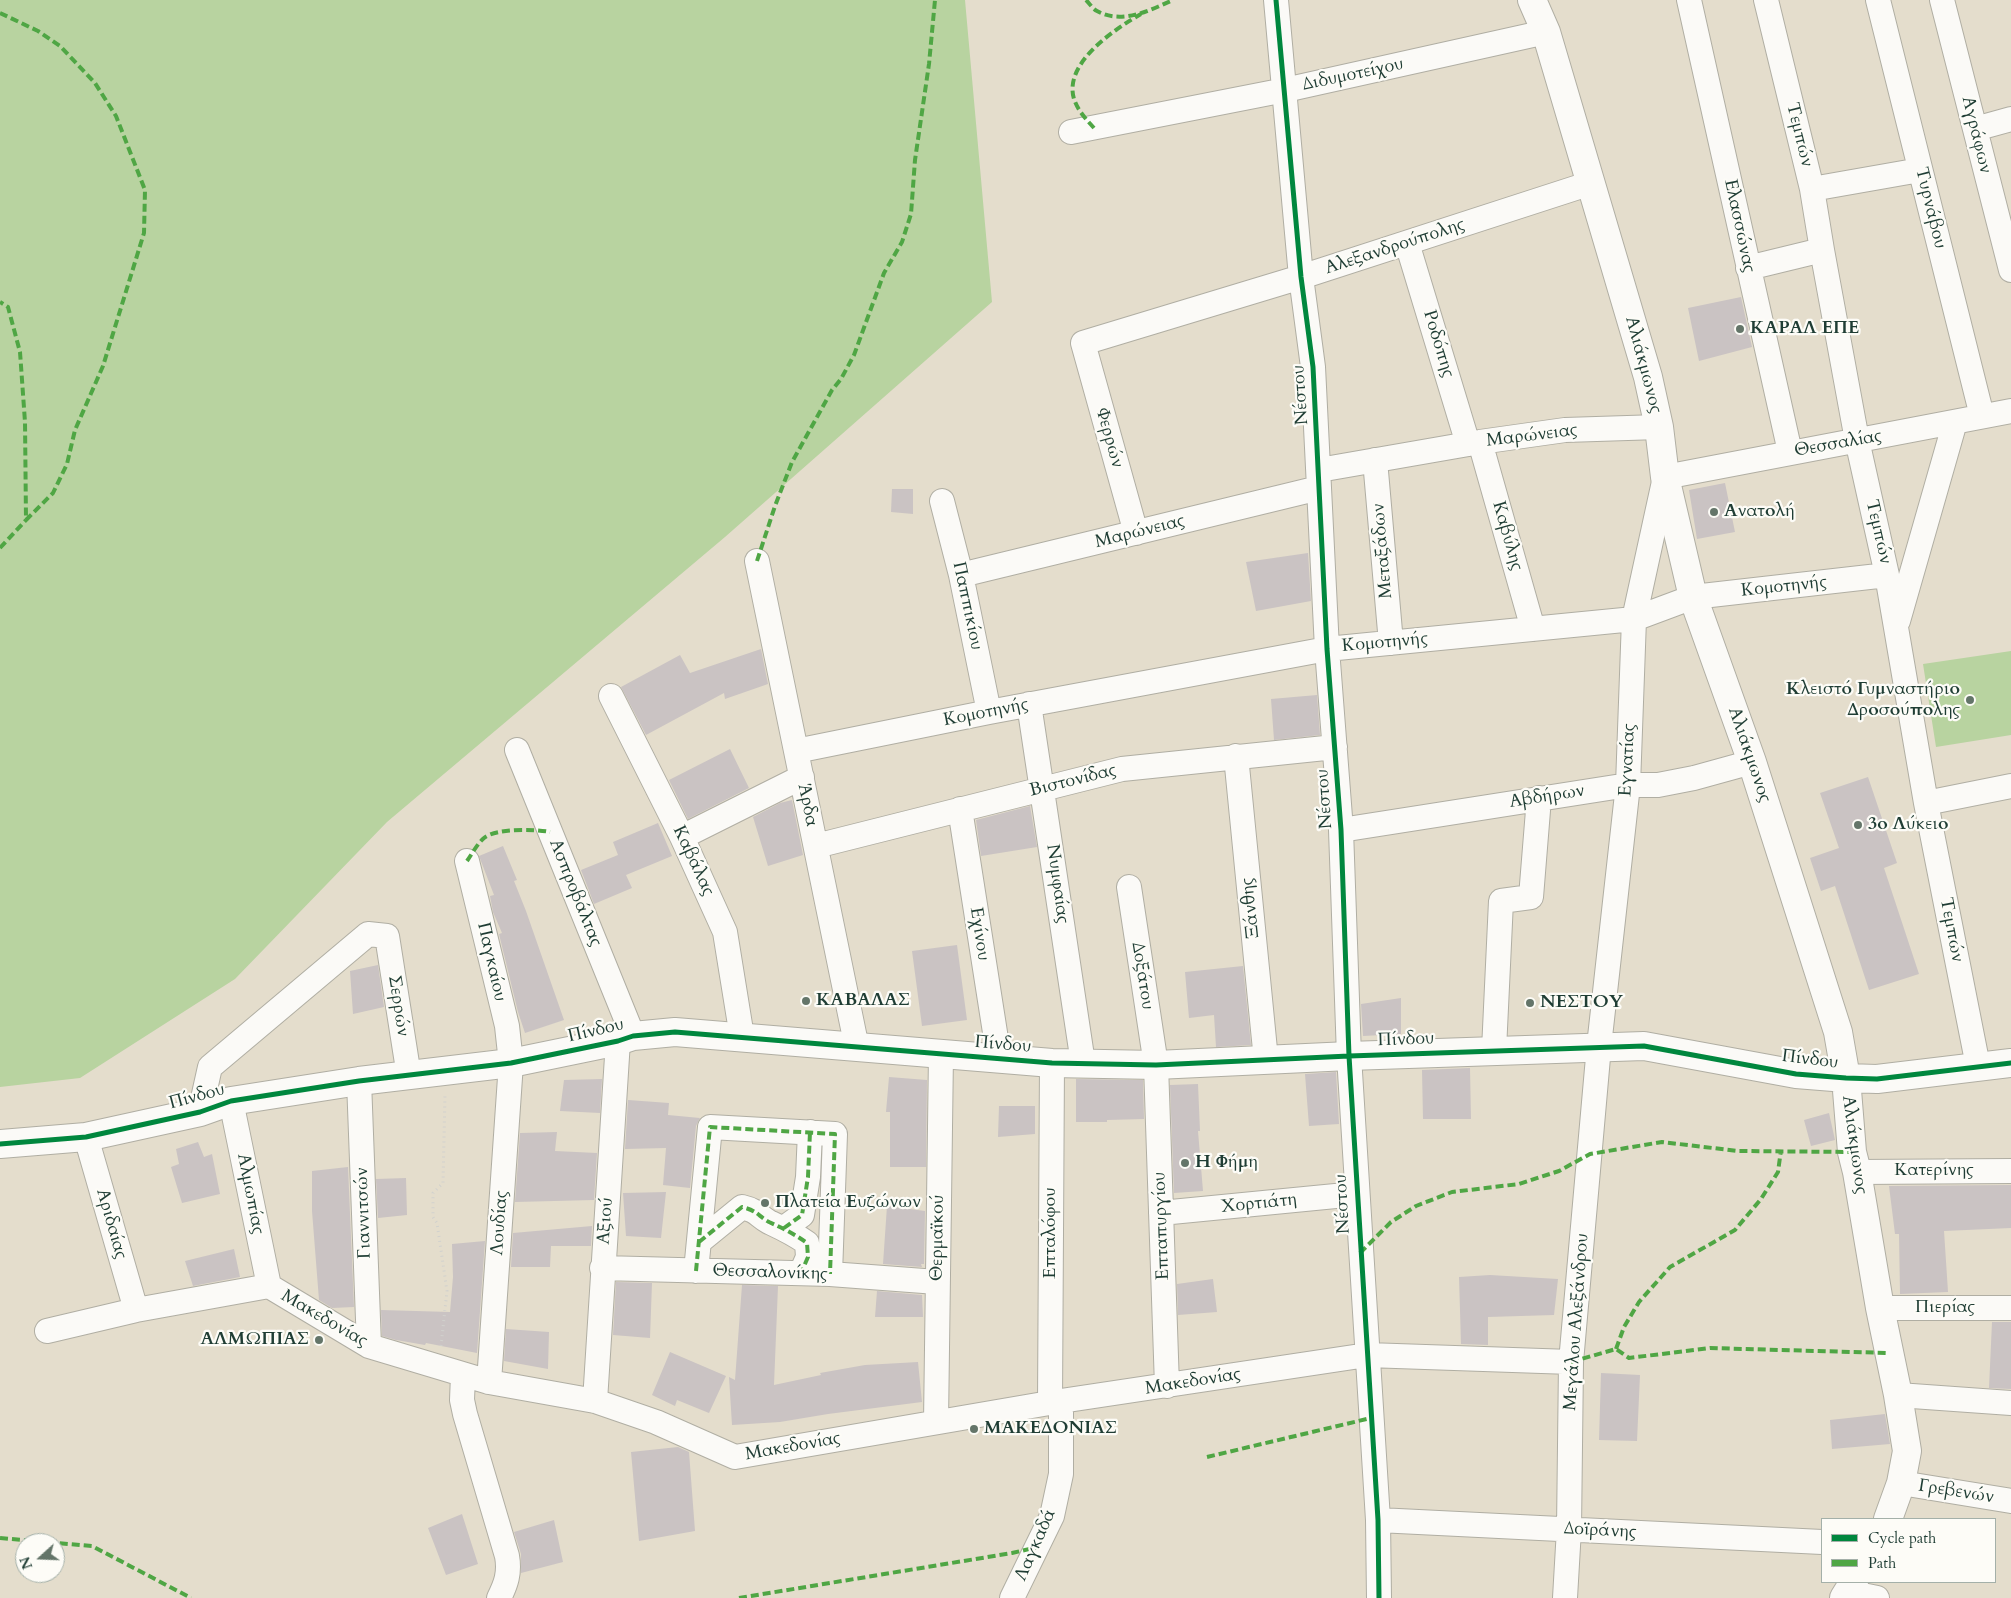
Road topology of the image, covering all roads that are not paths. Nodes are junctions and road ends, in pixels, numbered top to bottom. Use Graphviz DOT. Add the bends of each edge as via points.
graph roads {
  1 [pos="1276,0"];
  2 [pos="1532,0"];
  3 [pos="1690,0"];
  4 [pos="1766,0"];
  5 [pos="1878,0"];
  6 [pos="1942,0"];
  7 [pos="1546,32"];
  8 [pos="1285,90"];
  9 [pos="2011,119"];
  10 [pos="1975,129"];
  11 [pos="1071,132"];
  12 [pos="1920,170"];
  13 [pos="1591,183"];
  14 [pos="1812,189"];
  15 [pos="1408,243"];
  16 [pos="1822,250"];
  17 [pos="1748,268"];
  18 [pos="2011,270"];
  19 [pos="1301,277"];
  20 [pos="1083,343"];
  21 [pos="2011,411"];
  22 [pos="1982,416"];
  23 [pos="1955,422"];
  24 [pos="1659,427"];
  25 [pos="1857,440"];
  26 [pos="1474,443"];
  27 [pos="1790,452"];
  28 [pos="1375,460"];
  29 [pos="1665,476"];
  30 [pos="1319,479"];
  31 [pos="942,501"];
  32 [pos="1136,533"];
  33 [pos="758,561"];
  34 [pos="1887,575"];
  35 [pos="961,576"];
  36 [pos="1693,597"];
  37 [pos="1634,619"];
  38 [pos="1534,629"];
  39 [pos="1895,630"];
  40 [pos="1391,642"];
  41 [pos="1327,649"];
  42 [pos="612,696"];
  43 [pos="1028,704"];
  44 [pos="989,712"];
  45 [pos="1335,747"];
  46 [pos="517,750"];
  47 [pos="796,751"];
  48 [pos="1236,756"];
  49 [pos="1752,762"];
  50 [pos="802,777"];
  51 [pos="1628,785"];
  52 [pos="2011,786"];
  53 [pos="1042,788"];
  54 [pos="1539,798"];
  55 [pos="1926,803"];
  56 [pos="960,809"];
  57 [pos="1341,830"];
  58 [pos="682,837"];
  59 [pos="816,846"];
  60 [pos="467,861"];
  61 [pos="1129,887"];
  62 [pos="742,1037"];
  63 [pos="626,1038"];
  64 [pos="1600,1046"];
  65 [pos="856,1048"];
  66 [pos="1494,1050"];
  67 [pos="941,1054"];
  68 [pos="1349,1056"];
  69 [pos="999,1058"];
  70 [pos="1266,1060"];
  71 [pos="1052,1062"];
  72 [pos="2011,1062"];
  73 [pos="511,1063"];
  74 [pos="1083,1063"];
  75 [pos="1156,1065"];
  76 [pos="1978,1066"];
  77 [pos="409,1076"];
  78 [pos="1846,1078"];
  79 [pos="359,1080"];
  80 [pos="232,1102"];
  81 [pos="200,1112"];
  82 [pos="810,1132"];
  83 [pos="86,1137"];
  84 [pos="0,1144"];
  85 [pos="2011,1171"];
  86 [pos="1857,1172"];
  87 [pos="1356,1194"];
  88 [pos="1161,1214"];
  89 [pos="784,1228"];
  90 [pos="699,1242"];
  91 [pos="602,1268"];
  92 [pos="696,1271"];
  93 [pos="801,1274"];
  94 [pos="830,1274"];
  95 [pos="937,1282"];
  96 [pos="269,1286"];
  97 [pos="1880,1308"];
  98 [pos="2011,1308"];
  99 [pos="136,1310"];
  100 [pos="47,1331"];
  101 [pos="368,1346"];
  102 [pos="1367,1355"];
  103 [pos="1571,1362"];
  104 [pos="464,1375"];
  105 [pos="489,1382"];
  106 [pos="1167,1386"];
  107 [pos="1898,1396"];
  108 [pos="595,1402"];
  109 [pos="1055,1402"];
  110 [pos="2011,1403"];
  111 [pos="936,1422"];
  112 [pos="1901,1483"];
  113 [pos="2011,1501"];
  114 [pos="1888,1518"];
  115 [pos="1378,1520"];
  116 [pos="1569,1529"];
  117 [pos="1821,1542"];
  118 [pos="1849,1591"];
  119 [pos="499,1598"];
  120 [pos="1012,1598"];
  121 [pos="1379,1598"];
  122 [pos="1565,1598"];
  123 [pos="1877,1598"];
  1 -- 8 [label="street, Νέστου"];
  2 -- 7 [label="street, Αλιάκμωνος"];
  3 -- 17 [label="street, Ελασσώνας"];
  4 -- 14 [label="street, Τεμπών"];
  5 -- 12 [label="street, Τυρνάβου"];
  6 -- 10 [label="street, Αγράφων"];
  7 -- 8 [label="street, Διδυμοτείχου"];
  7 -- 13 [label="street, Αλιάκμωνος"];
  8 -- 11 [label="street, Διδυμοτείχου"];
  8 -- 19 [label="street, Νέστου"];
  9 -- 10 [label="street"];
  10 -- 18 [label="street, Αγράφων"];
  12 -- 14 [label="street"];
  12 -- 22 [label="street, Τυρνάβου"];
  13 -- 15 [label="street, Αλεξανδρούπολης"];
  13 -- 24 [label="street, Αλιάκμωνος" via="1648,377"];
  14 -- 16 [label="street, Τεμπών"];
  15 -- 19 [label="street, Αλεξανδρούπολης"];
  15 -- 26 [label="street, Ροδόπης"];
  16 -- 17 [label="street"];
  16 -- 25 [label="street, Τεμπών"];
  17 -- 27 [label="street, Ελασσώνας"];
  19 -- 20 [label="street, Αλεξανδρούπολης"];
  19 -- 30 [label="street, Νέστου" via="1314,367"];
  20 -- 32 [label="street, Φερρών"];
  21 -- 22 [label="street, Θεσσαλίας"];
  22 -- 23 [label="street, Θεσσαλίας"];
  23 -- 25 [label="street, Θεσσαλίας"];
  23 -- 39 [label="street"];
  24 -- 26 [label="street, Μαρώνειας" via="1565,430"];
  24 -- 29 [label="street, Αλιάκμωνος"];
  25 -- 27 [label="street, Θεσσαλίας"];
  25 -- 34 [label="street, Τεμπών"];
  26 -- 28 [label="street, Μαρώνειας"];
  26 -- 38 [label="street, Καβύλης"];
  27 -- 29 [label="street, Θεσσαλίας"];
  28 -- 30 [label="street, Μαρώνειας"];
  28 -- 40 [label="street, Μεταξάδων"];
  29 -- 36 [label="street, Αλιάκμωνος"];
  29 -- 37 [label="street, Εγνατίας"];
  30 -- 32 [label="street, Μαρώνειας"];
  30 -- 41 [label="street, Νέστου"];
  31 -- 35 [label="street, Παππικίου"];
  32 -- 35 [label="street, Μαρώνειας"];
  33 -- 47 [label="street, Άρδα"];
  34 -- 36 [label="street, Κομοτηνής"];
  34 -- 39 [label="street, Τεμπών"];
  35 -- 44 [label="street, Παππικίου"];
  36 -- 37 [label="street, Κομοτηνής"];
  36 -- 49 [label="street, Αλιάκμωνος"];
  37 -- 38 [label="street, Κομοτηνής"];
  37 -- 51 [label="street, Εγνατίας"];
  38 -- 40 [label="street, Κομοτηνής"];
  39 -- 55 [label="street, Τεμπών"];
  40 -- 41 [label="street, Κομοτηνής"];
  41 -- 43 [label="street, Κομοτηνής"];
  41 -- 45 [label="street, Νέστου"];
  42 -- 58 [label="street, Καβάλας"];
  43 -- 44 [label="street, Κομοτηνής"];
  43 -- 53 [label="street, Νυμφαίας"];
  44 -- 47 [label="street, Κομοτηνής"];
  45 -- 48 [label="street, Βιστονίδας"];
  45 -- 57 [label="street, Νέστου"];
  46 -- 63 [label="street, Ασπροβάλτας"];
  47 -- 50 [label="street, Άρδα"];
  48 -- 53 [label="street, Βιστονίδας" via="1122,769"];
  48 -- 70 [label="street, Ξάνθης"];
  49 -- 51 [label="street, Αβδήρων" via="1658,785"];
  49 -- 78 [label="street, Αλιάκμωνος" via="1838,1032"];
  50 -- 58 [label="street"];
  50 -- 59 [label="street, Άρδα"];
  51 -- 54 [label="street, Αβδήρων"];
  51 -- 64 [label="street, Εγνατίας"];
  52 -- 55 [label="street"];
  53 -- 56 [label="street, Βιστονίδας"];
  53 -- 74 [label="street, Νυμφαίας"];
  54 -- 57 [label="street, Αβδήρων"];
  54 -- 66 [label="street" via="1531,897 1501,901"];
  55 -- 76 [label="street, Τεμπών"];
  56 -- 59 [label="street, Βιστονίδας"];
  56 -- 69 [label="street, Εχίνου"];
  57 -- 68 [label="street, Νέστου"];
  58 -- 62 [label="street, Καβάλας" via="725,932"];
  59 -- 65 [label="street, Άρδα"];
  60 -- 73 [label="street, Παγκαίου" via="506,1026"];
  61 -- 75 [label="street, Δοξάτου"];
  62 -- 63 [label="street, Πίνδου" via="675,1032"];
  62 -- 65 [label="street, Πίνδου"];
  63 -- 73 [label="street, Πίνδου"];
  63 -- 91 [label="street, Αξιού"];
  64 -- 66 [label="street, Πίνδου"];
  64 -- 78 [label="street, Πίνδου" via="1644,1046 1796,1074"];
  64 -- 103 [label="street, Μεγάλου Αλεξάνδρου"];
  65 -- 67 [label="street, Πίνδου"];
  66 -- 68 [label="street, Πίνδου"];
  67 -- 69 [label="street, Πίνδου"];
  67 -- 95 [label="street, Θερμαϊκού"];
  68 -- 70 [label="street, Πίνδου"];
  68 -- 87 [label="street, Νέστου"];
  69 -- 71 [label="street, Πίνδου"];
  70 -- 75 [label="street, Πίνδου"];
  71 -- 74 [label="street, Πίνδου"];
  71 -- 109 [label="street, Επταλόφου"];
  72 -- 76 [label="street, Πίνδου"];
  73 -- 77 [label="street, Πίνδου"];
  73 -- 105 [label="street, Λουδίας"];
  74 -- 75 [label="street, Πίνδου"];
  75 -- 88 [label="street, Επταπυργίου"];
  76 -- 78 [label="street, Πίνδου" via="1877,1078"];
  77 -- 79 [label="street, Πίνδου"];
  77 -- 81 [label="street, Σερρών" via="387,936 368,934 210,1067"];
  78 -- 86 [label="street, Αλιάκμωνος" via="1852,1152"];
  79 -- 80 [label="street, Πίνδου"];
  79 -- 101 [label="street, Γιαννιτσών"];
  80 -- 81 [label="street, Πίνδου"];
  80 -- 96 [label="street, Αλμωπίας"];
  81 -- 83 [label="street, Πίνδου"];
  82 -- 89 [label="street" via="802,1215"];
  82 -- 90 [label="street" via="710,1127"];
  82 -- 94 [label="street" via="835,1134"];
  83 -- 84 [label="street, Πίνδου"];
  83 -- 99 [label="street, Αριδαίας"];
  85 -- 86 [label="street, Κατερίνης"];
  86 -- 97 [label="street, Αλιάκμωνος"];
  87 -- 88 [label="street, Χορτιάτη"];
  87 -- 102 [label="street, Νέστου"];
  88 -- 106 [label="street, Επταπυργίου"];
  89 -- 90 [label="street" via="767,1221 754,1210 742,1207"];
  89 -- 93 [label="street" via="807,1242 808,1257"];
  90 -- 92 [label="street"];
  91 -- 92 [label="street, Θεσσαλονίκης"];
  91 -- 108 [label="street, Αξιού"];
  92 -- 93 [label="street, Θεσσαλονίκης"];
  93 -- 94 [label="street, Θεσσαλονίκης"];
  94 -- 95 [label="street, Θεσσαλονίκης"];
  95 -- 111 [label="street, Θερμαϊκού"];
  96 -- 99 [label="street, Μακεδονίας"];
  96 -- 101 [label="street, Μακεδονίας"];
  97 -- 98 [label="street, Πιερίας"];
  97 -- 107 [label="street, Αλιάκμωνος"];
  99 -- 100 [label="street, Μακεδονίας"];
  101 -- 104 [label="street, Μακεδονίας"];
  102 -- 103 [label="street, Μακεδονίας"];
  102 -- 106 [label="street, Μακεδονίας"];
  102 -- 115 [label="street, Νέστου"];
  103 -- 116 [label="street, Μεγάλου Αλεξάνδρου"];
  104 -- 105 [label="street, Μακεδονίας"];
  104 -- 119 [label="street" via="464,1414 507,1556 509,1569"];
  105 -- 108 [label="street, Μακεδονίας"];
  106 -- 109 [label="street, Μακεδονίας"];
  107 -- 110 [label="street"];
  107 -- 112 [label="street, Αλιάκμωνος" via="1907,1451"];
  108 -- 111 [label="street, Μακεδονίας" via="656,1422 736,1457"];
  109 -- 111 [label="street, Μακεδονίας"];
  109 -- 120 [label="street, Λαγκαδά" via="1061,1474 1052,1516"];
  112 -- 113 [label="street, Γρεβενών"];
  112 -- 114 [label="street, Αλιάκμωνος"];
  115 -- 116 [label="street, Δοϊράνης"];
  115 -- 121 [label="street, Νέστου"];
  116 -- 117 [label="street, Δοϊράνης"];
  116 -- 122 [label="street, Μεγάλου Αλεξάνδρου"];
  118 -- 123 [label="street"];
}
